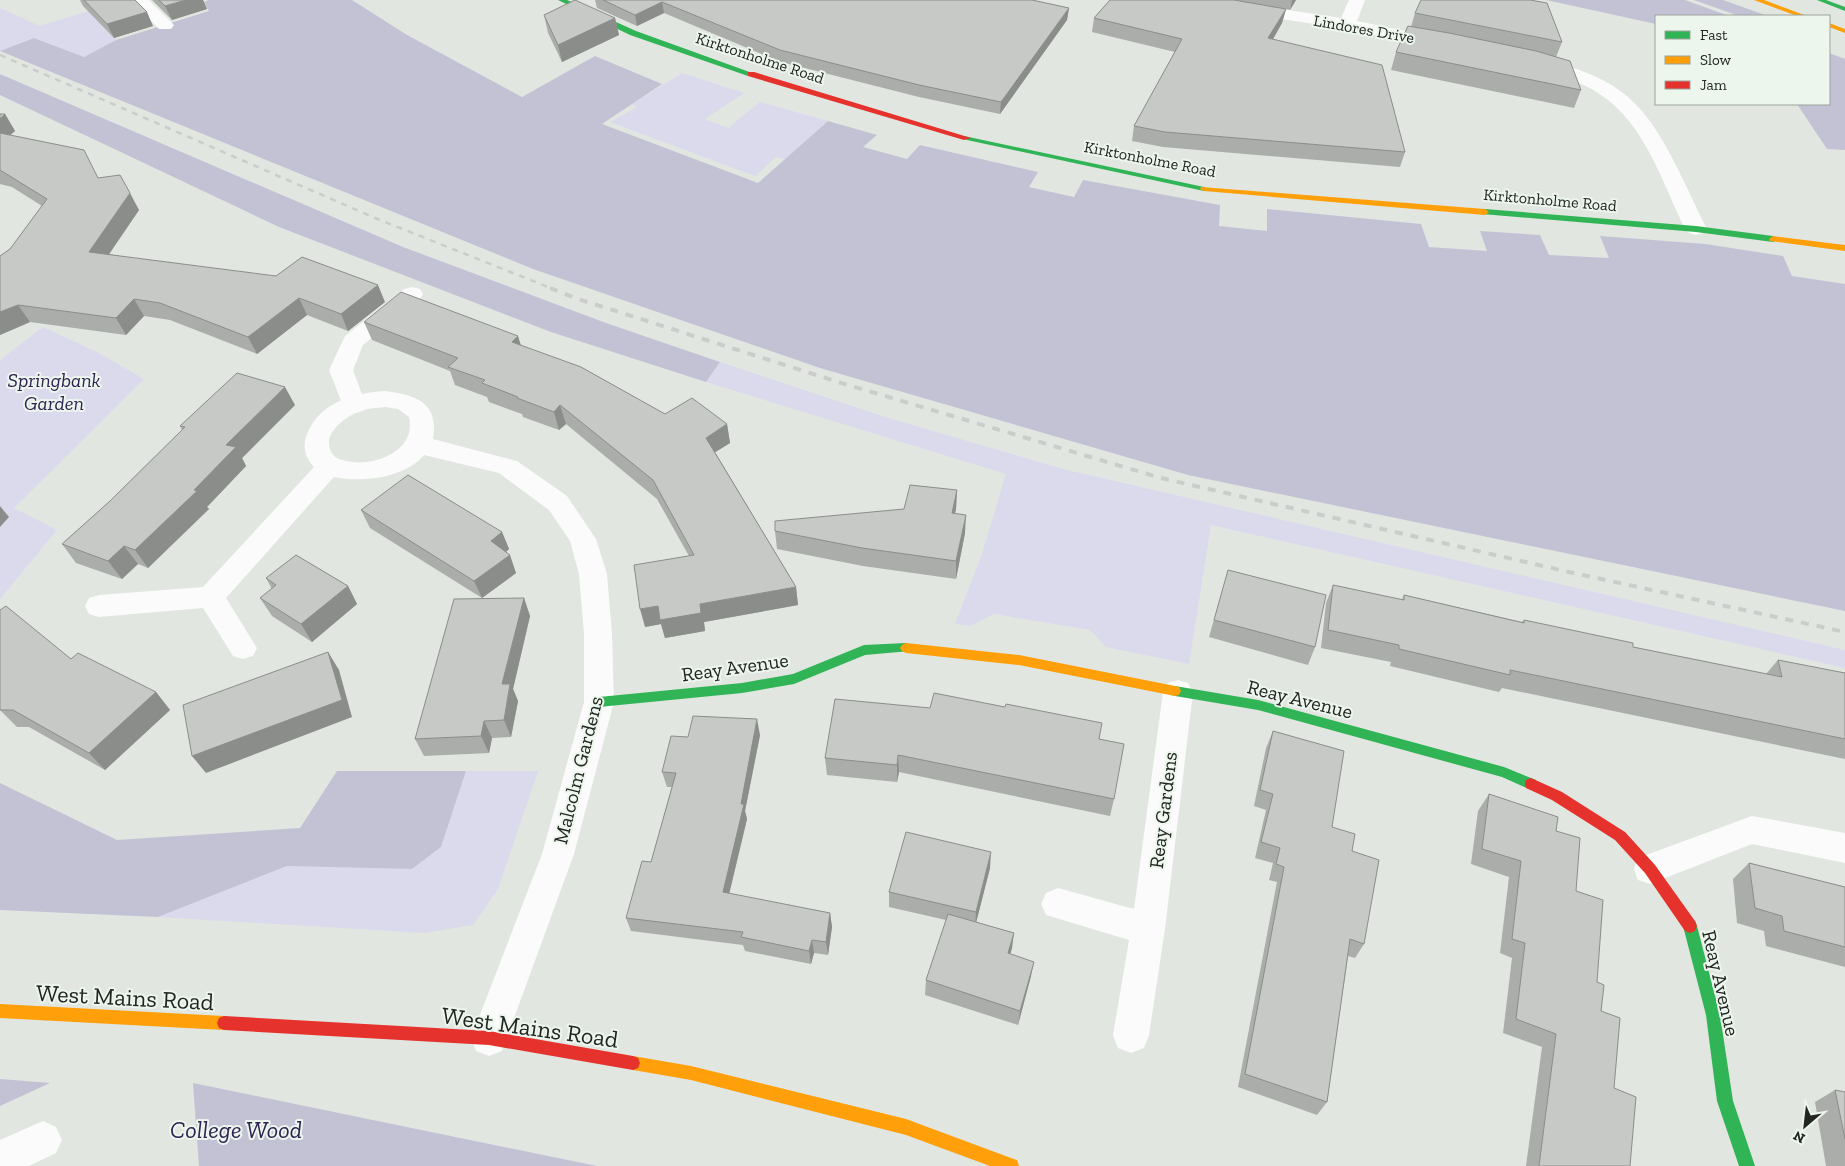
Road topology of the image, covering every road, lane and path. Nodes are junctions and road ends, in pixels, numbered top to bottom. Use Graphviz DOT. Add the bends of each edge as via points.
graph roads {
  1 [pos="140,0"];
  2 [pos="561,0"];
  3 [pos="1189,0"];
  4 [pos="1357,0"];
  5 [pos="1758,0"];
  6 [pos="1820,0"];
  7 [pos="1845,9"];
  8 [pos="1800,15"];
  9 [pos="1347,24"];
  10 [pos="165,25"];
  11 [pos="1830,25"];
  12 [pos="1845,31"];
  13 [pos="1456,46"];
  14 [pos="1521,60"];
  15 [pos="1696,229"];
  16 [pos="1845,248"];
  17 [pos="412,294"];
  18 [pos="354,404"];
  19 [pos="418,445"];
  20 [pos="329,466"];
  21 [pos="210,597"];
  22 [pos="99,606"];
  23 [pos="243,648"];
  24 [pos="1178,692"];
  25 [pos="599,702"];
  26 [pos="1845,848"];
  27 [pos="1650,869"];
  28 [pos="1058,904"];
  29 [pos="1148,929"];
  30 [pos="0,1011"];
  31 [pos="1131,1035"];
  32 [pos="489,1038"];
  33 [pos="43,1140"];
  34 [pos="0,1160"];
  35 [pos="1011,1166"];
  36 [pos="1747,1166"];
  1 -- 10 [label="street"];
  2 -- 15 [label="main road, Kirktonholme Road" via="633,33 732,68 951,134 1196,188"];
  3 -- 9 [label="street, Lindores Drive"];
  4 -- 9 [label="street"];
  5 -- 8 [label="main road"];
  6 -- 7 [label="main road"];
  9 -- 13 [label="street, Lindores Drive"];
  11 -- 12 [label="main road"];
  14 -- 15 [label="street" via="1570,73 1610,92 1631,111 1646,131"];
  15 -- 16 [label="main road, Kirktonholme Road"];
  17 -- 18 [label="street" via="354,341 341,370"];
  18 -- 19 [label="street" via="385,399 411,405 420,412 424,421"];
  18 -- 20 [label="street" via="331,418 317,435 315,447 319,458"];
  19 -- 20 [label="street" via="395,462 378,469 343,471"];
  19 -- 25 [label="street, Malcolm Gardens" via="508,467 558,502 583,539 593,574"];
  20 -- 21 [label="street"];
  21 -- 22 [label="street"];
  21 -- 23 [label="street"];
  24 -- 25 [label="main road, Reay Avenue" via="1019,660 913,648 864,650 794,679 742,688"];
  24 -- 27 [label="main road, Reay Avenue" via="1258,705 1504,772 1557,796 1620,836"];
  24 -- 29 [label="street, Reay Gardens"];
  25 -- 32 [label="street, Malcolm Gardens" via="558,854"];
  26 -- 27 [label="street" via="1752,830"];
  27 -- 36 [label="main road, Reay Avenue" via="1691,927 1713,1015 1725,1101"];
  28 -- 29 [label="street"];
  29 -- 31 [label="street, Reay Gardens"];
  30 -- 32 [label="main road, West Mains Road"];
  32 -- 35 [label="main road, West Mains Road" via="691,1073 906,1127"];
  33 -- 34 [label="street"];
}
